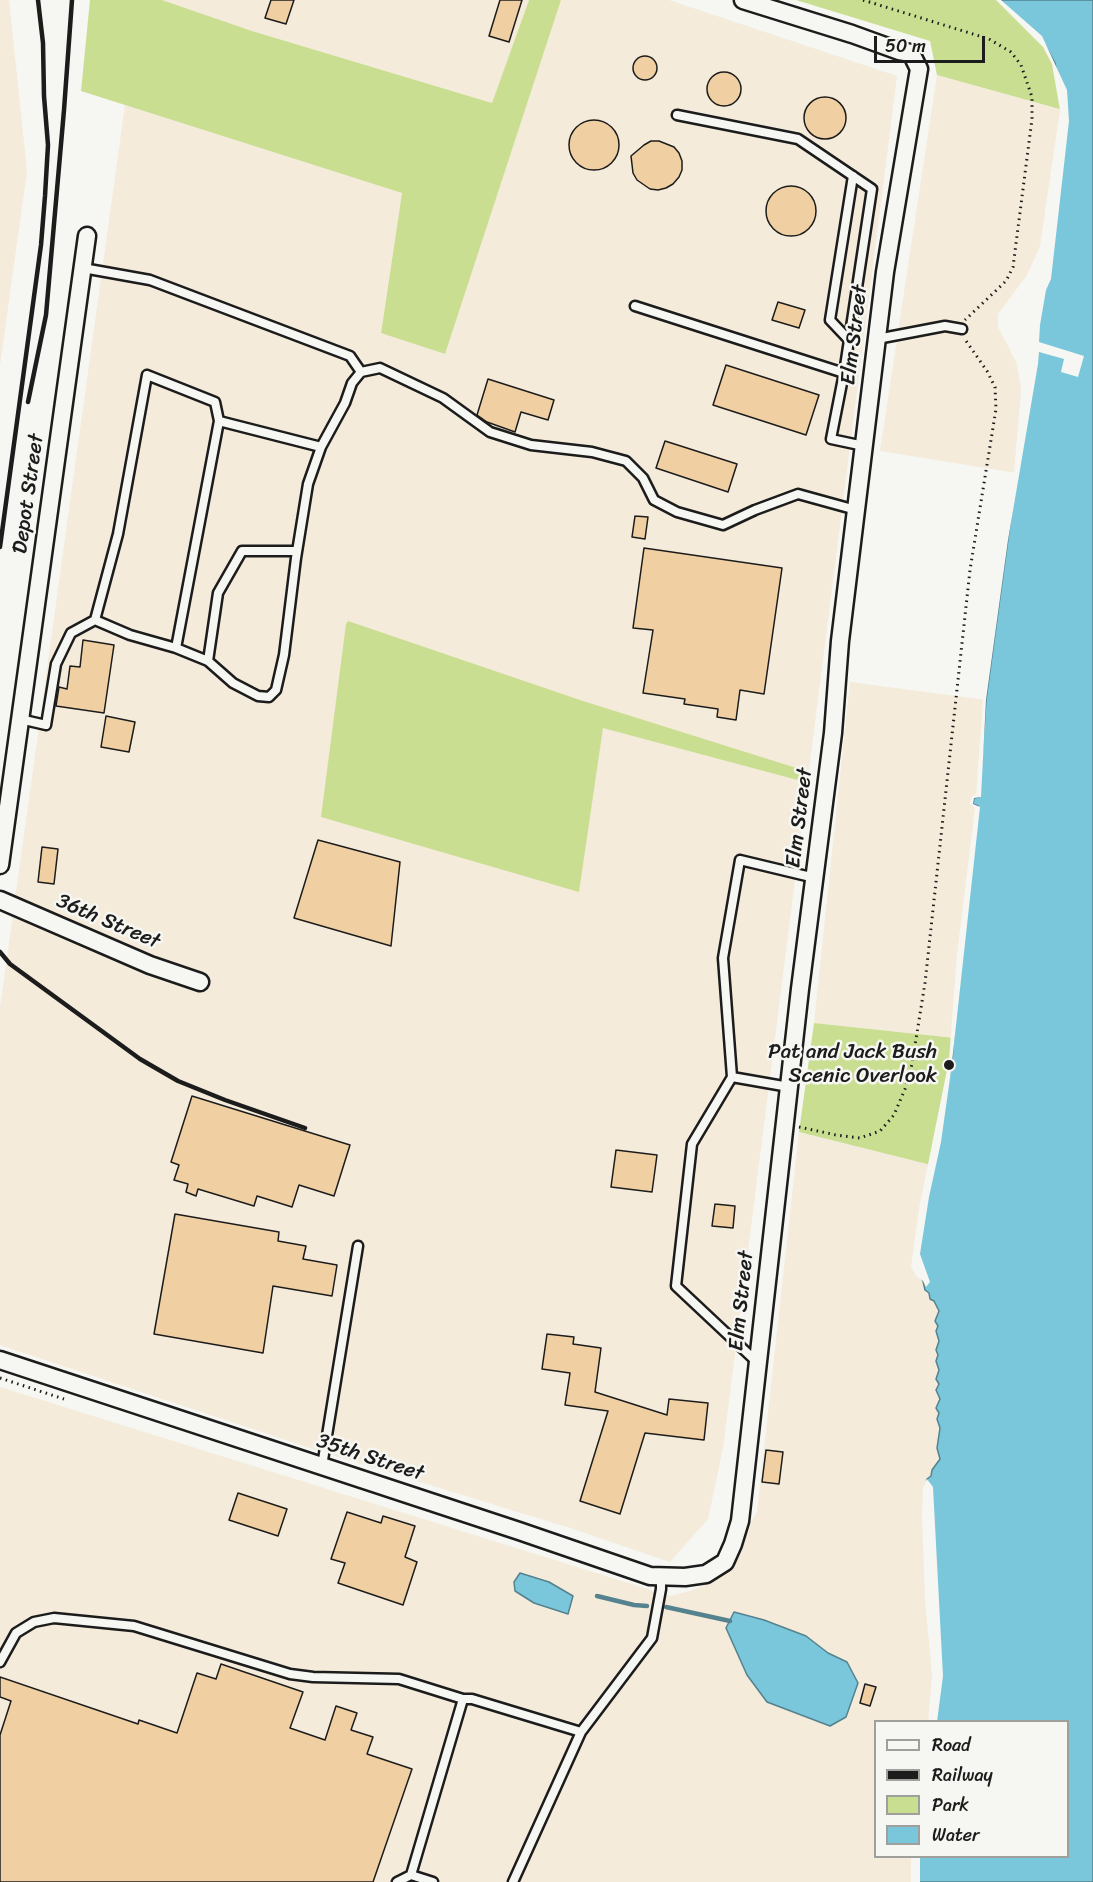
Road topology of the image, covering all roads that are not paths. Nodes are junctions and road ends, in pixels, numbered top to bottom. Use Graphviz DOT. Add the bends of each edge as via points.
graph roads {
  1 [pos="743,0"];
  2 [pos="676,115"];
  3 [pos="853,176"];
  4 [pos="87,236"];
  5 [pos="82,268"];
  6 [pos="635,306"];
  7 [pos="962,329"];
  8 [pos="848,339"];
  9 [pos="877,339"];
  10 [pos="361,372"];
  11 [pos="844,372"];
  12 [pos="219,421"];
  13 [pos="864,446"];
  14 [pos="321,447"];
  15 [pos="856,510"];
  16 [pos="297,551"];
  17 [pos="95,620"];
  18 [pos="176,648"];
  19 [pos="208,661"];
  20 [pos="20,719"];
  21 [pos="0,865"];
  22 [pos="814,878"];
  23 [pos="0,900"];
  24 [pos="200,982"];
  25 [pos="732,1077"];
  26 [pos="789,1087"];
  27 [pos="358,1246"];
  28 [pos="0,1360"];
  29 [pos="758,1363"];
  30 [pos="322,1466"];
  31 [pos="725,1562"];
  32 [pos="661,1577"];
  33 [pos="0,1662"];
  34 [pos="463,1699"];
  35 [pos="581,1732"];
  36 [pos="411,1875"];
  37 [pos="397,1882"];
  38 [pos="433,1882"];
  39 [pos="513,1882"];
  1 -- 9 [label="street, Elm Street" via="911,53 920,69"];
  2 -- 3 [label="lane" via="798,140"];
  3 -- 8 [label="lane" via="830,320"];
  3 -- 8 [label="lane" via="872,189"];
  4 -- 5 [label="street, Depot Street"];
  5 -- 10 [label="lane" via="150,280 350,356"];
  5 -- 20 [label="street, Depot Street"];
  6 -- 11 [label="lane"];
  7 -- 9 [label="lane" via="945,326"];
  8 -- 11 [label="lane"];
  9 -- 13 [label="street, Elm Street"];
  10 -- 14 [label="lane"];
  10 -- 15 [label="lane" via="380,368 443,398 490,432 531,445 592,452 626,461 643,478 654,500 677,512 723,525 798,494"];
  11 -- 13 [label="lane" via="831,439"];
  12 -- 14 [label="lane"];
  12 -- 17 [label="lane" via="215,402 147,375 118,534"];
  12 -- 18 [label="lane"];
  13 -- 15 [label="street, Elm Street"];
  14 -- 16 [label="lane" via="308,484"];
  15 -- 22 [label="street, Elm Street"];
  16 -- 19 [label="lane" via="242,551 218,593"];
  16 -- 19 [label="lane" via="276,690 269,697 258,696"];
  17 -- 18 [label="lane"];
  17 -- 20 [label="lane" via="71,633 56,664 46,725"];
  18 -- 19 [label="lane"];
  20 -- 21 [label="street, Depot Street"];
  22 -- 25 [label="lane" via="740,860 723,958"];
  22 -- 26 [label="street, Elm Street"];
  23 -- 24 [label="street, 36th Street" via="150,965"];
  25 -- 26 [label="lane"];
  25 -- 29 [label="lane" via="692,1144 676,1286"];
  26 -- 29 [label="street, Elm Street"];
  27 -- 30 [label="lane"];
  28 -- 30 [label="street, 35th Street"];
  29 -- 31 [label="street, Elm Street" via="740,1521"];
  30 -- 32 [label="street, 35th Street"];
  31 -- 32 [label="street, 35th Street" via="706,1574"];
  32 -- 35 [label="lane" via="652,1638"];
  33 -- 34 [label="lane" via="16,1633 34,1622 54,1617 134,1626 290,1674 399,1679"];
  34 -- 35 [label="lane"];
  34 -- 36 [label="lane"];
  35 -- 39 [label="lane"];
  36 -- 37 [label="lane"];
  36 -- 38 [label="lane"];
}
